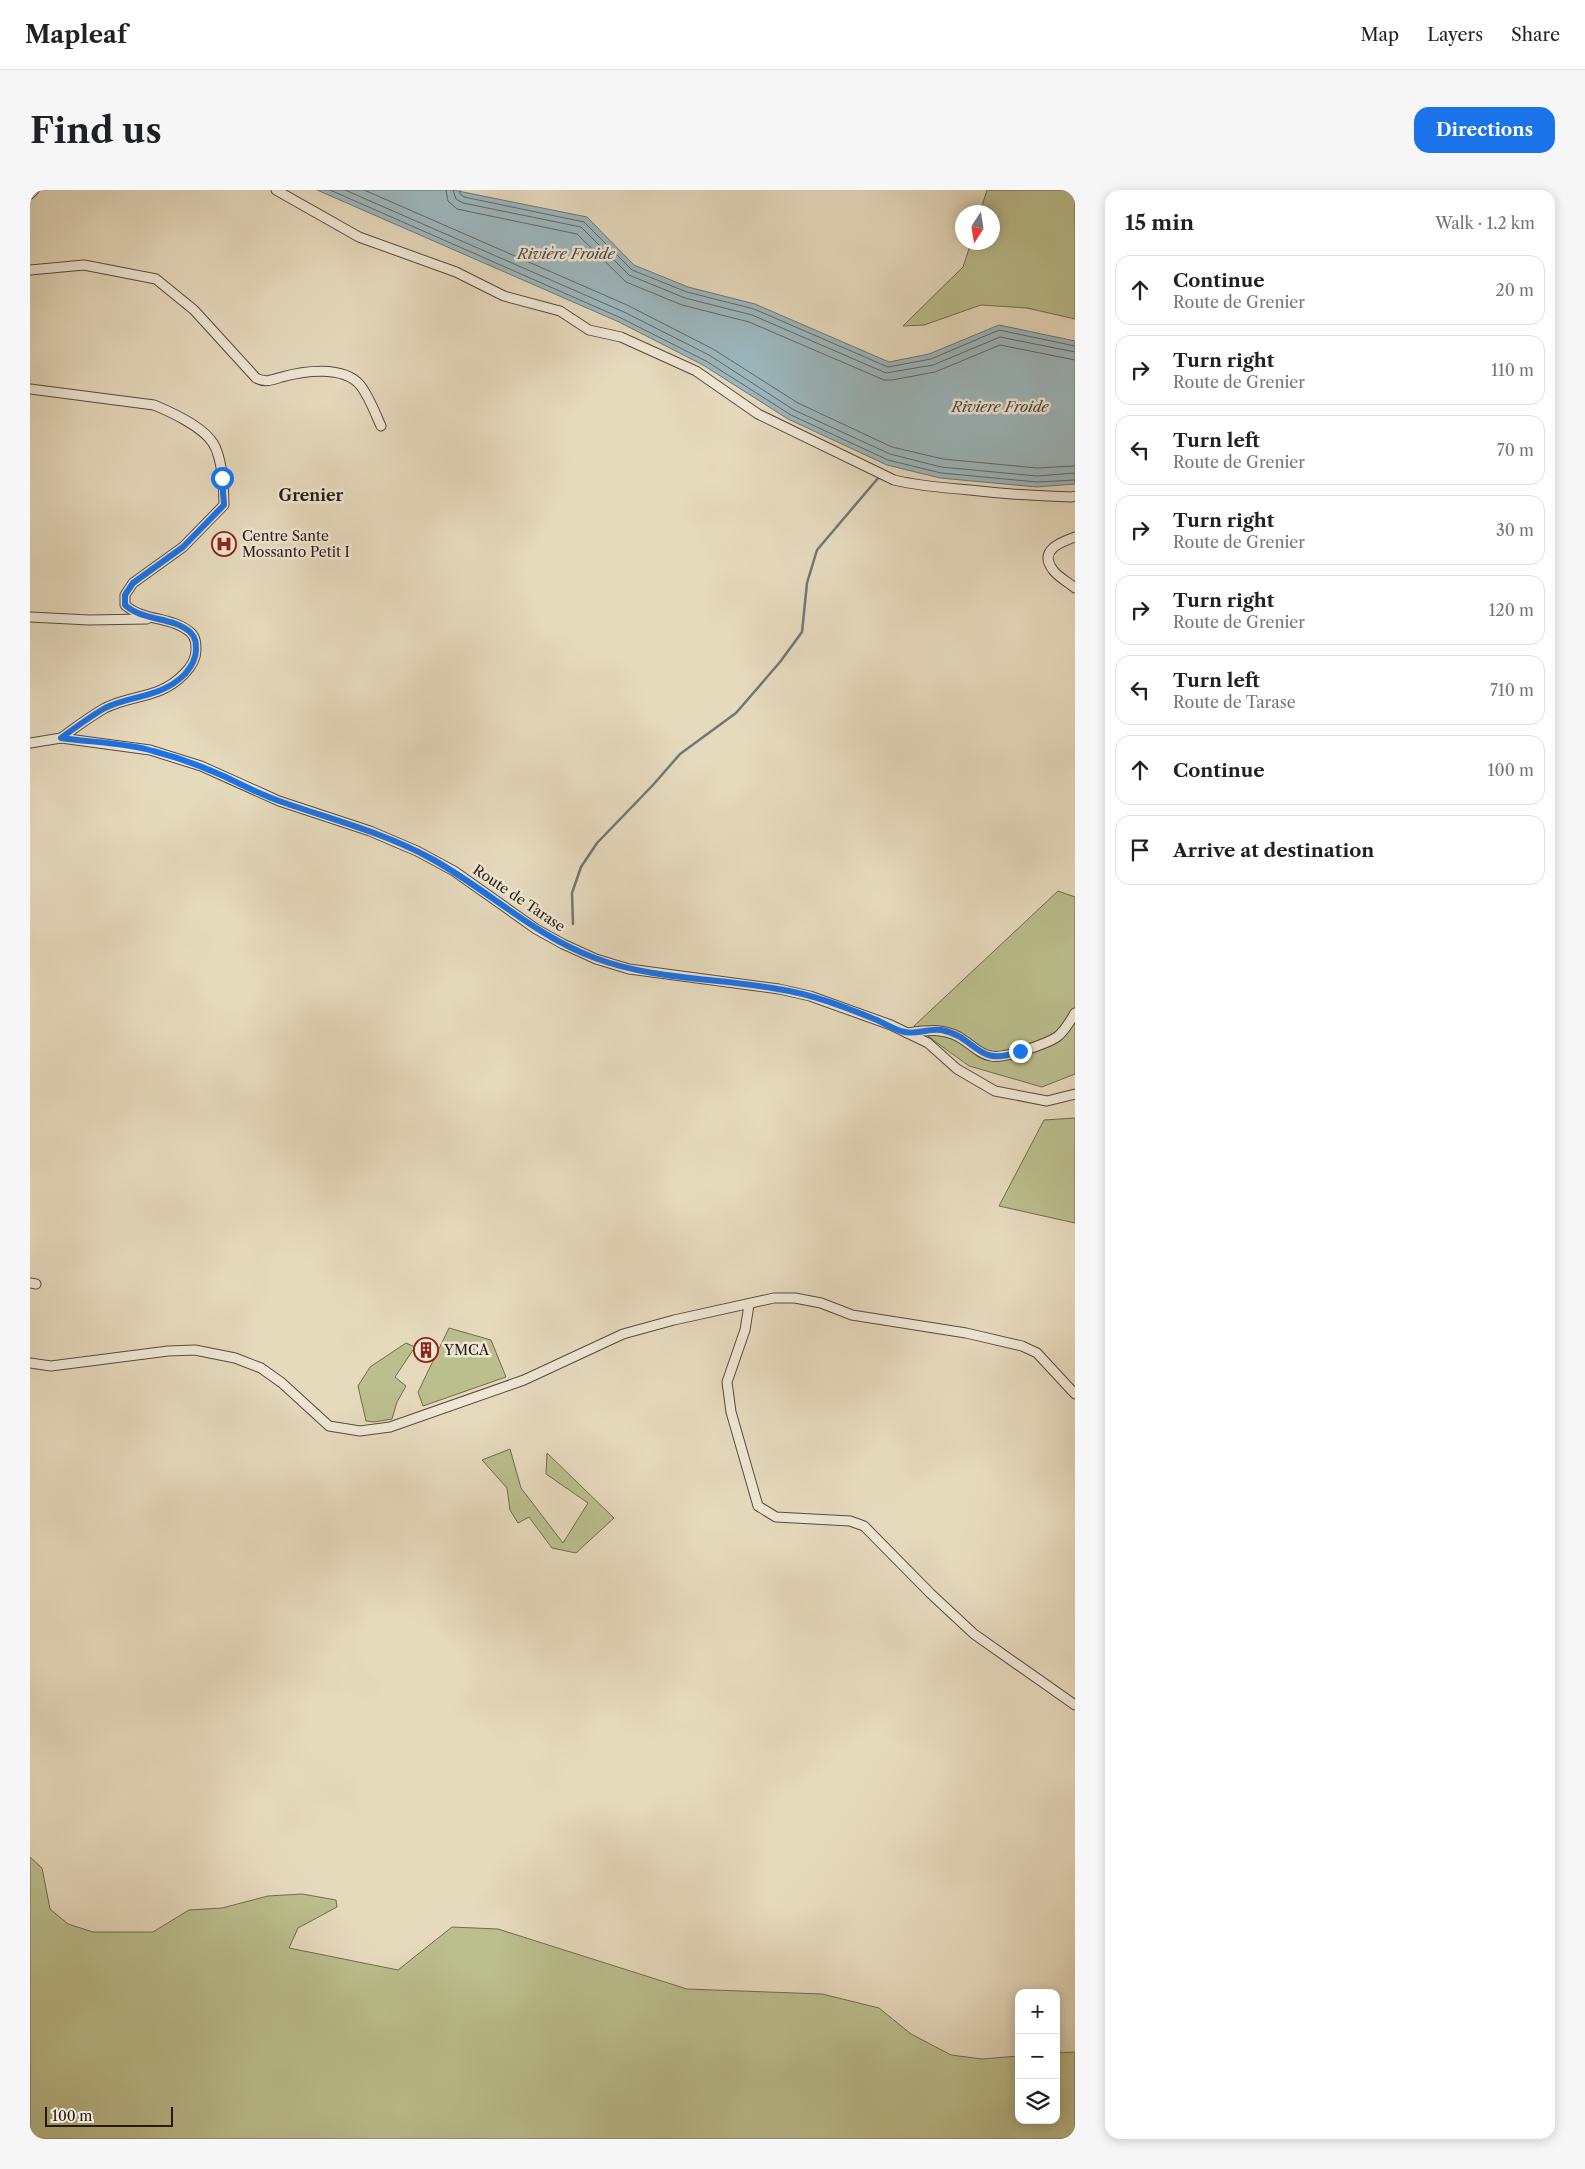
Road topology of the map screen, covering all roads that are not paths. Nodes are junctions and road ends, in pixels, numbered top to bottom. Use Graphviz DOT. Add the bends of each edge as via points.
graph roads {
  1 [pos="34,190"];
  2 [pos="276,190"];
  3 [pos="30,194"];
  4 [pos="30,270"];
  5 [pos="30,389"];
  6 [pos="381,426"];
  7 [pos="1074,499"];
  8 [pos="1075,537"];
  9 [pos="1075,588"];
  10 [pos="30,617"];
  11 [pos="154,619"];
  12 [pos="61,738"];
  13 [pos="30,743"];
  14 [pos="1075,1013"];
  15 [pos="907,1033"];
  16 [pos="1075,1094"];
  17 [pos="749,1305"];
  18 [pos="30,1363"];
  19 [pos="1075,1394"];
  20 [pos="1075,1705"];
  1 -- 3 [label="street"];
  2 -- 7 [label="street" via="359,237 456,272 504,296 560,311 589,330 622,337 696,371 758,414 894,480 944,489"];
  4 -- 6 [label="street" via="84,265 156,279 194,310 256,378 270,381 311,370 335,372 351,378 359,384"];
  5 -- 11 [label="street" via="154,405 171,411 207,435 214,444 224,505 183,547 133,583 125,595 125,605 130,610"];
  8 -- 9 [label="street" via="1055,544 1049,559 1054,572"];
  10 -- 11 [label="street"];
  11 -- 12 [label="street" via="183,627 193,634 196,655 190,668 166,689 107,707"];
  12 -- 13 [label="street"];
  12 -- 15 [label="street, Route de Tarase" via="150,750 200,766 278,801 370,831 454,871 536,929 596,958 629,968 810,996"];
  14 -- 15 [label="street" via="1064,1030 1049,1042 999,1057 980,1052 956,1034 944,1030"];
  15 -- 16 [label="street, Route de Tarase" via="928,1043 957,1069 995,1091 1047,1101"];
  17 -- 18 [label="street" via="623,1334 524,1380 390,1427 360,1431 329,1426 282,1383 260,1368 227,1356 195,1350 51,1366"];
  17 -- 19 [label="street" via="774,1298 795,1298 852,1314 1022,1346 1037,1353"];
  17 -- 20 [label="street" via="745,1330 728,1382 731,1412 758,1506 776,1517 850,1521 864,1526 974,1634"];
}
